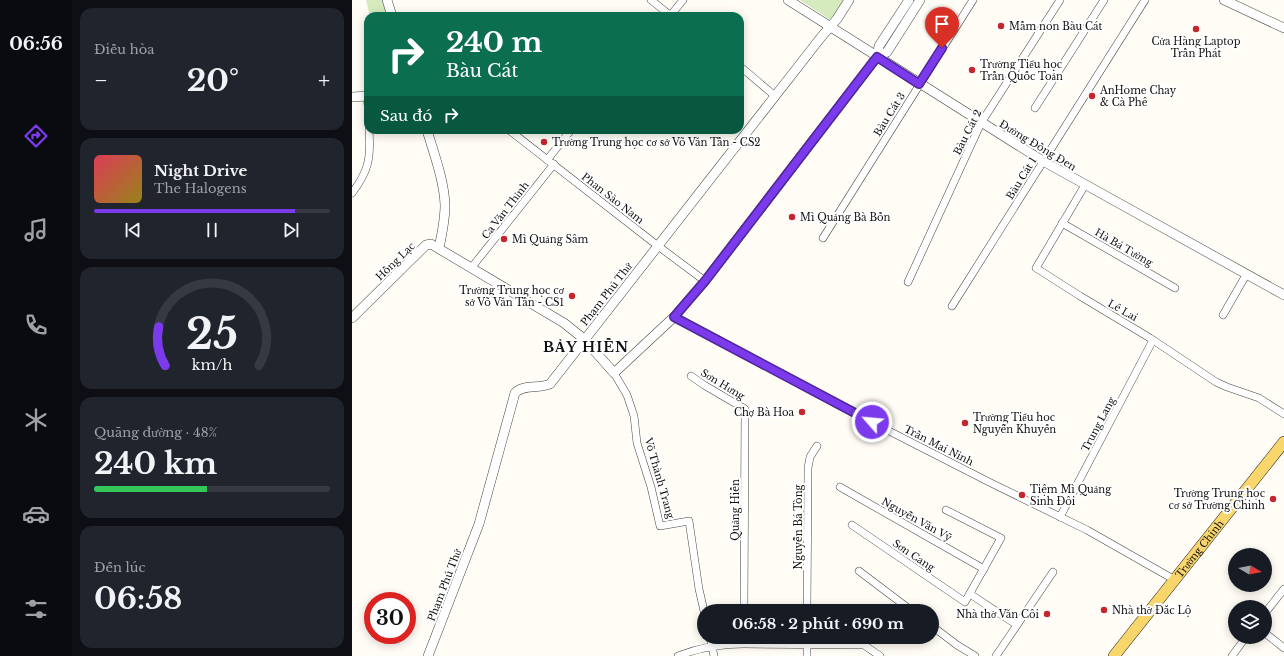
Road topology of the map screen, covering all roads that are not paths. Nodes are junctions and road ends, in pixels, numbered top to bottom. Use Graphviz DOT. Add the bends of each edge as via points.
graph roads {
  1 [pos="387,0"];
  2 [pos="651,0"];
  3 [pos="683,0"];
  4 [pos="788,0"];
  5 [pos="849,0"];
  6 [pos="909,0"];
  7 [pos="920,0"];
  8 [pos="973,0"];
  9 [pos="1060,0"];
  10 [pos="1104,0"];
  11 [pos="1145,0"];
  12 [pos="1224,0"];
  13 [pos="391,12"];
  14 [pos="661,12"];
  15 [pos="674,12"];
  16 [pos="830,27"];
  17 [pos="1284,28"];
  18 [pos="877,57"];
  19 [pos="744,70"];
  20 [pos="919,84"];
  21 [pos="364,96"];
  22 [pos="775,96"];
  23 [pos="352,97"];
  24 [pos="1035,108"];
  25 [pos="981,124"];
  26 [pos="369,134"];
  27 [pos="428,134"];
  28 [pos="514,134"];
  29 [pos="568,134"];
  30 [pos="550,162"];
  31 [pos="1043,162"];
  32 [pos="1085,185"];
  33 [pos="352,193"];
  34 [pos="1062,223"];
  35 [pos="823,238"];
  36 [pos="658,246"];
  37 [pos="439,248"];
  38 [pos="472,268"];
  39 [pos="1246,275"];
  40 [pos="705,281"];
  41 [pos="908,282"];
  42 [pos="1175,288"];
  43 [pos="1284,295"];
  44 [pos="952,306"];
  45 [pos="1223,315"];
  46 [pos="674,317"];
  47 [pos="352,318"];
  48 [pos="584,339"];
  49 [pos="1153,340"];
  50 [pos="614,373"];
  51 [pos="691,376"];
  52 [pos="745,409"];
  53 [pos="1284,414"];
  54 [pos="1284,442"];
  55 [pos="817,446"];
  56 [pos="1284,453"];
  57 [pos="1254,485"];
  58 [pos="840,487"];
  59 [pos="946,510"];
  60 [pos="1060,517"];
  61 [pos="852,525"];
  62 [pos="984,569"];
  63 [pos="859,571"];
  64 [pos="1053,572"];
  65 [pos="1175,580"];
  66 [pos="1284,589"];
  67 [pos="970,594"];
  68 [pos="702,604"];
  69 [pos="744,604"];
  70 [pos="807,604"];
  71 [pos="903,604"];
  72 [pos="1272,604"];
  73 [pos="1018,625"];
  74 [pos="939,631"];
  75 [pos="1272,639"];
  76 [pos="711,644"];
  77 [pos="732,644"];
  78 [pos="807,644"];
  79 [pos="850,644"];
  80 [pos="1241,644"];
  81 [pos="712,647"];
  82 [pos="1284,648"];
  83 [pos="428,656"];
  84 [pos="678,656"];
  85 [pos="714,656"];
  86 [pos="807,656"];
  87 [pos="880,656"];
  88 [pos="975,656"];
  89 [pos="996,656"];
  90 [pos="1114,656"];
  91 [pos="1122,656"];
  92 [pos="1232,656"];
  1 -- 13 [label="street"];
  2 -- 14 [label="street"];
  3 -- 15 [label="street"];
  4 -- 16 [label="street, Đường Đồng Đen"];
  5 -- 16 [label="street, Phạm Phú Thứ"];
  6 -- 18 [label="street" via="879,46"];
  7 -- 18 [label="street" via="887,52"];
  8 -- 20 [label="street, Bàu Cát 3"];
  9 -- 25 [label="street, Bàu Cát 2"];
  10 -- 24 [label="street"];
  11 -- 31 [label="street, Bàu Cát 1"];
  12 -- 17 [label="street"];
  16 -- 18 [label="street, Đường Đồng Đen"];
  16 -- 22 [label="street, Phạm Phú Thứ"];
  18 -- 20 [label="street, Đường Đồng Đen"];
  18 -- 40 [label="street"];
  19 -- 22 [label="street"];
  20 -- 25 [label="street, Đường Đồng Đen"];
  20 -- 35 [label="street, Bàu Cát 3"];
  21 -- 23 [label="street"];
  22 -- 36 [label="street, Phạm Phú Thứ"];
  25 -- 31 [label="street, Đường Đồng Đen"];
  25 -- 41 [label="street, Bàu Cát 2"];
  26 -- 33 [label="street" via="367,167"];
  27 -- 37 [label="street" via="444,203"];
  28 -- 30 [label="street, Phan Sào Nam"];
  29 -- 30 [label="street, Ca Văn Thỉnh"];
  30 -- 36 [label="street, Phan Sào Nam"];
  30 -- 38 [label="street, Ca Văn Thỉnh"];
  31 -- 32 [label="street, Đường Đồng Đen"];
  31 -- 44 [label="street, Bàu Cát 1"];
  32 -- 34 [label="street, Lê Lai"];
  32 -- 39 [label="street, Đường Đồng Đen"];
  34 -- 42 [label="street, Hà Bá Tường"];
  34 -- 49 [label="street, Lê Lai" via="1036,268"];
  36 -- 40 [label="street, Phan Sào Nam"];
  36 -- 48 [label="street, Phạm Phú Thứ"];
  37 -- 38 [label="street, Võ Thành Trang"];
  37 -- 47 [label="street, Hồng Lạc" via="431,244 426,245"];
  38 -- 48 [label="street, Võ Thành Trang" via="554,316"];
  39 -- 43 [label="street, Đường Đồng Đen"];
  39 -- 45 [label="street"];
  40 -- 46 [label="street"];
  46 -- 50 [label="street"];
  46 -- 60 [label="street, Trần Mai Ninh" via="823,397"];
  48 -- 50 [label="street, Võ Thành Trang"];
  48 -- 83 [label="street, Phạm Phú Thứ" via="550,384 520,389 514,394 479,524"];
  49 -- 53 [label="street, Lê Lai" via="1216,382 1259,398"];
  49 -- 60 [label="street, Trung Lang"];
  50 -- 68 [label="street, Võ Thành Trang" via="627,395 634,416 637,443 660,526 689,521"];
  51 -- 52 [label="street, Sơn Hưng"];
  52 -- 69 [label="street, Quảng Hiền"];
  54 -- 57 [label="main road, Trường Chinh"];
  55 -- 70 [label="street, Nguyễn Bá Tòng" via="810,457 808,468"];
  56 -- 57 [label="main road, Trường Chinh"];
  57 -- 65 [label="main road, Trường Chinh"];
  57 -- 91 [label="main road, Trường Chinh"];
  58 -- 62 [label="street, Nguyễn Văn Vỹ"];
  59 -- 62 [label="street" via="1001,538"];
  60 -- 65 [label="street, Trần Mai Ninh"];
  61 -- 67 [label="street, Sơn Cang" via="965,602"];
  62 -- 67 [label="street"];
  63 -- 71 [label="street"];
  64 -- 73 [label="street"];
  65 -- 90 [label="main road, Trường Chinh"];
  66 -- 72 [label="street"];
  67 -- 73 [label="street"];
  73 -- 89 [label="street"];
  74 -- 88 [label="street"];
  75 -- 82 [label="street"];
  76 -- 81 [label="street"];
  77 -- 81 [label="street"];
  78 -- 86 [label="street"];
  79 -- 87 [label="street" via="864,645"];
  80 -- 92 [label="street"];
  81 -- 84 [label="street"];
  81 -- 85 [label="street"];
}
